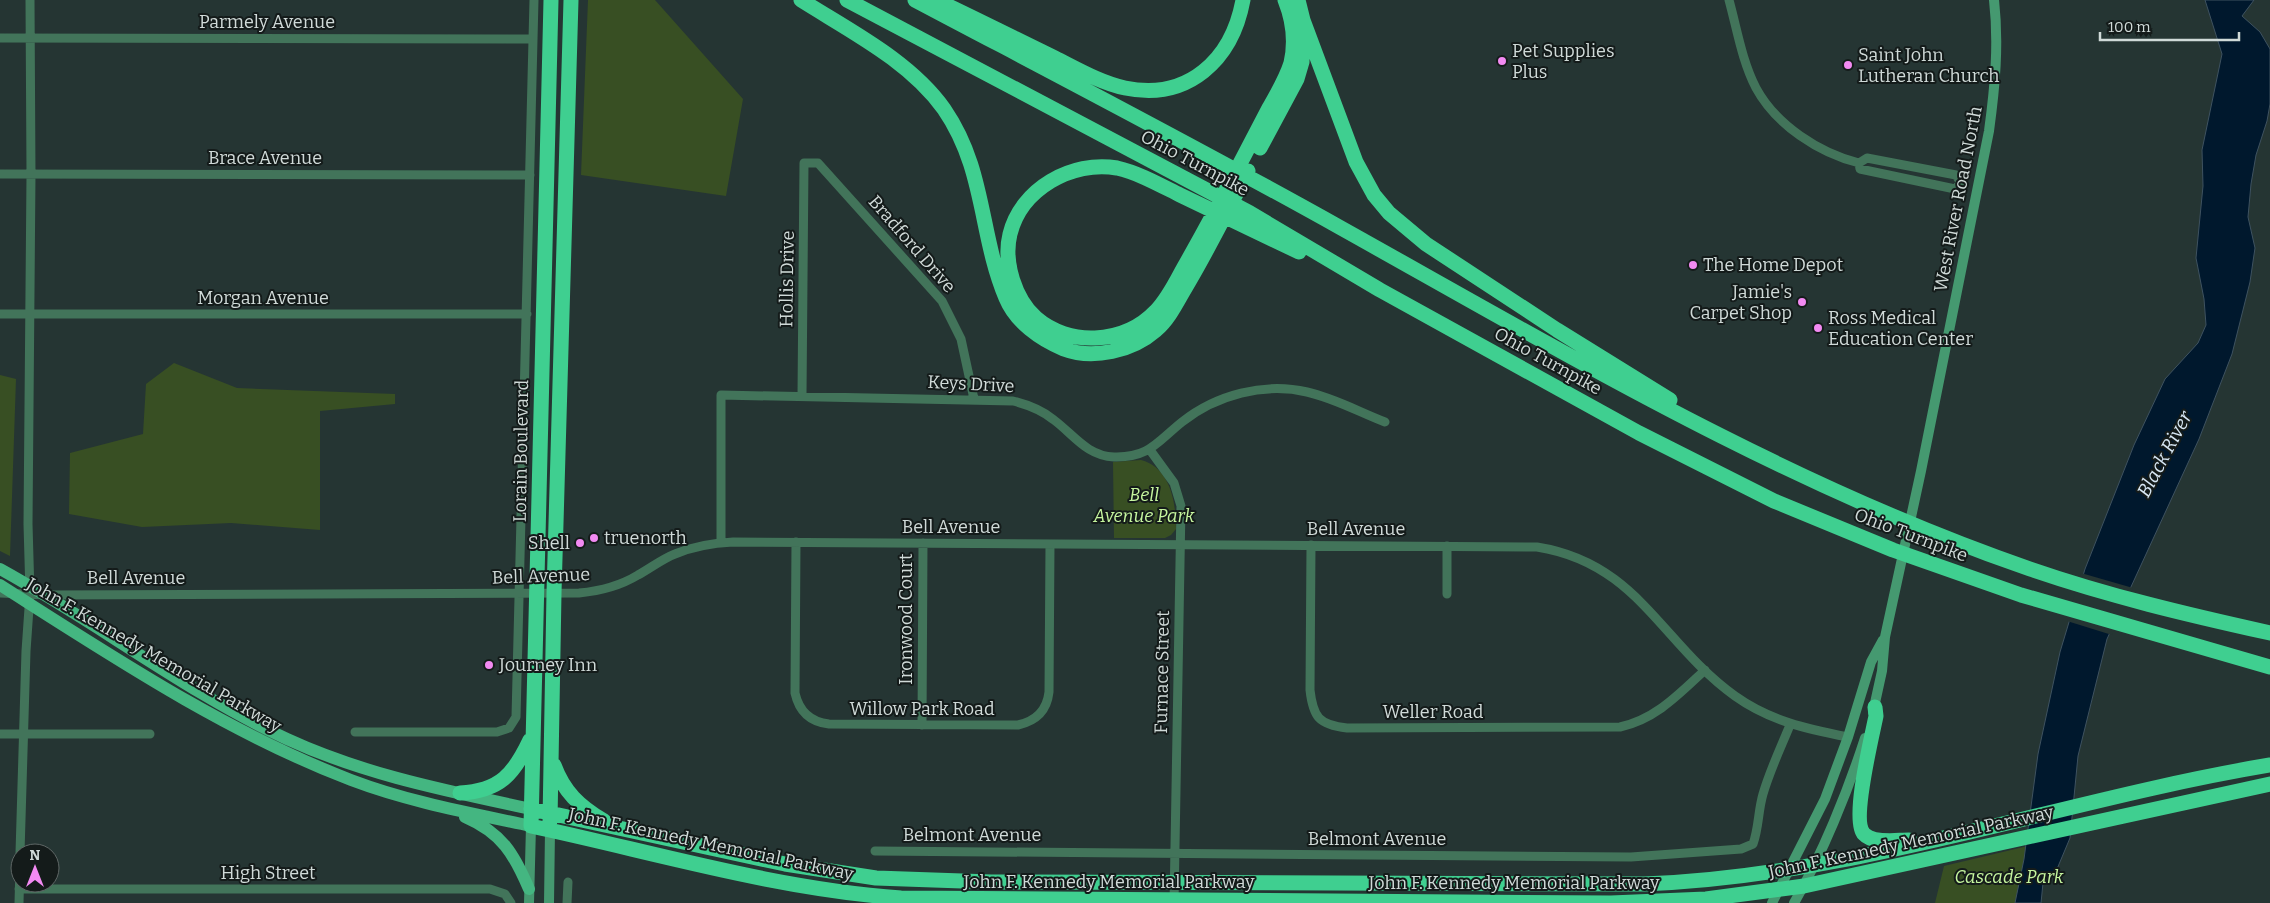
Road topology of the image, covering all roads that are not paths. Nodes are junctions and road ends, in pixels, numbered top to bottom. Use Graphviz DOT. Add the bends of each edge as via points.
graph roads {
  1 [pos="30,0"];
  2 [pos="534,0"];
  3 [pos="552,0"];
  4 [pos="570,0"];
  5 [pos="801,0"];
  6 [pos="848,0"];
  7 [pos="915,0"];
  8 [pos="936,0"];
  9 [pos="1243,0"];
  10 [pos="1285,0"];
  11 [pos="1298,0"];
  12 [pos="1729,0"];
  13 [pos="1994,0"];
  14 [pos="1303,20"];
  15 [pos="0,38"];
  16 [pos="30,38"];
  17 [pos="533,38"];
  18 [pos="1256,144"];
  19 [pos="804,163"];
  20 [pos="1859,163"];
  21 [pos="0,174"];
  22 [pos="31,174"];
  23 [pos="530,175"];
  24 [pos="1961,182"];
  25 [pos="1978,186"];
  26 [pos="1201,249"];
  27 [pos="1380,290"];
  28 [pos="0,314"];
  29 [pos="29,314"];
  30 [pos="527,314"];
  31 [pos="802,396"];
  32 [pos="974,399"];
  33 [pos="1384,422"];
  34 [pos="1150,450"];
  35 [pos="1842,494"];
  36 [pos="721,542"];
  37 [pos="796,542"];
  38 [pos="923,543"];
  39 [pos="1050,544"];
  40 [pos="1180,544"];
  41 [pos="1311,545"];
  42 [pos="1447,546"];
  43 [pos="1,570"];
  44 [pos="0,585"];
  45 [pos="0,593"];
  46 [pos="554,593"];
  47 [pos="30,594"];
  48 [pos="520,594"];
  49 [pos="537,594"];
  50 [pos="1447,594"];
  51 [pos="2270,633"];
  52 [pos="1884,637"];
  53 [pos="2270,668"];
  54 [pos="1705,670"];
  55 [pos="1874,707"];
  56 [pos="922,725"];
  57 [pos="1790,725"];
  58 [pos="356,732"];
  59 [pos="0,734"];
  60 [pos="23,734"];
  61 [pos="150,734"];
  62 [pos="533,734"];
  63 [pos="1848,737"];
  64 [pos="551,748"];
  65 [pos="2270,765"];
  66 [pos="2270,784"];
  67 [pos="460,793"];
  68 [pos="440,807"];
  69 [pos="531,808"];
  70 [pos="550,813"];
  71 [pos="530,826"];
  72 [pos="614,826"];
  73 [pos="550,830"];
  74 [pos="1930,841"];
  75 [pos="20,843"];
  76 [pos="874,851"];
  77 [pos="1175,853"];
  78 [pos="1813,866"];
  79 [pos="1788,869"];
  80 [pos="568,882"];
  81 [pos="1175,883"];
  82 [pos="1804,886"];
  83 [pos="60,889"];
  84 [pos="529,889"];
  85 [pos="1780,889"];
  86 [pos="1733,896"];
  87 [pos="1174,902"];
  88 [pos="511,903"];
  89 [pos="529,903"];
  90 [pos="548,903"];
  91 [pos="567,903"];
  92 [pos="1746,903"];
  93 [pos="1772,903"];
  94 [pos="1794,903"];
  1 -- 16 [label="street"];
  2 -- 17 [label="street, Lorain Boulevard"];
  3 -- 49 [label="highway, Lorain Boulevard"];
  4 -- 46 [label="highway, Lorain Boulevard"];
  5 -- 26 [label="highway" via="901,66 944,110 971,159 1006,299 1022,323 1052,344 1070,351 1092,353 1131,346 1145,338 1167,317"];
  6 -- 27 [label="highway, Ohio Turnpike" via="1250,213"];
  7 -- 35 [label="highway, Ohio Turnpike" via="1279,193 1672,412"];
  8 -- 9 [label="highway" via="1109,83 1124,88 1153,90 1181,84 1214,63 1230,42"];
  10 -- 18 [label="highway" via="1293,34 1291,62"];
  11 -- 14 [label="highway"];
  12 -- 20 [label="street" via="1746,64 1757,89 1776,114 1821,148"];
  13 -- 25 [label="street, West River Road North" via="1995,90"];
  14 -- 18 [label="highway" via="1302,62 1296,79"];
  14 -- 35 [label="highway" via="1356,162 1374,195 1402,226 1557,330 1672,401"];
  15 -- 16 [label="street, Parmely Avenue"];
  16 -- 17 [label="street, Parmely Avenue"];
  16 -- 22 [label="street"];
  17 -- 23 [label="street, Lorain Boulevard"];
  18 -- 26 [label="highway"];
  19 -- 31 [label="street, Hollis Drive"];
  19 -- 32 [label="street, Bradford Drive" via="818,163 942,301 961,339"];
  20 -- 24 [label="street" via="1867,158 1956,175"];
  20 -- 24 [label="street" via="1860,169 1954,188"];
  21 -- 22 [label="street, Brace Avenue"];
  22 -- 23 [label="street, Brace Avenue"];
  22 -- 29 [label="street"];
  23 -- 30 [label="street, Lorain Boulevard"];
  24 -- 25 [label="street"];
  25 -- 52 [label="street, West River Road North"];
  26 -- 27 [label="highway" via="1155,312 1122,334 1100,338 1076,338 1038,320 1018,293 1008,256 1014,223 1035,192 1067,173 1105,167 1132,172"];
  27 -- 53 [label="highway, Ohio Turnpike" via="1639,433 1774,501 1893,550 2021,595"];
  28 -- 29 [label="street, Morgan Avenue"];
  29 -- 30 [label="street, Morgan Avenue"];
  29 -- 47 [label="street"];
  30 -- 48 [label="street, Lorain Boulevard"];
  31 -- 32 [label="street, Keys Drive"];
  31 -- 36 [label="street, Keys Drive" via="721,395"];
  32 -- 34 [label="street, Keys Drive" via="1029,405 1043,412 1095,453 1113,457"];
  33 -- 34 [label="street, Keys Drive" via="1307,392 1261,389 1209,405"];
  34 -- 40 [label="street, Furnace Street" via="1179,493"];
  35 -- 51 [label="highway, Ohio Turnpike" via="2029,569 2186,615"];
  36 -- 37 [label="street, Bell Avenue"];
  36 -- 46 [label="street, Bell Avenue" via="679,552 628,581 604,589"];
  37 -- 38 [label="street, Bell Avenue"];
  37 -- 56 [label="street, Willow Park Road" via="796,693 801,710 823,724"];
  38 -- 39 [label="street, Bell Avenue"];
  38 -- 56 [label="street, Ironwood Court"];
  39 -- 40 [label="street, Bell Avenue"];
  39 -- 56 [label="street, Willow Park Road" via="1049,692 1046,706 1027,723 1018,725"];
  40 -- 41 [label="street, Bell Avenue"];
  40 -- 77 [label="street, Furnace Street"];
  41 -- 42 [label="street, Bell Avenue"];
  41 -- 54 [label="street, Weller Road" via="1311,698 1319,719 1330,726 1620,727 1644,720 1659,711"];
  42 -- 50 [label="street"];
  42 -- 54 [label="street, Bell Avenue" via="1537,547 1590,563 1624,586"];
  43 -- 67 [label="main road, John F. Kennedy Memorial Parkway" via="171,676 287,739 380,774"];
  44 -- 68 [label="main road, John F. Kennedy Memorial Parkway" via="64,627 268,745 384,792"];
  45 -- 47 [label="street, Bell Avenue"];
  46 -- 49 [label="street, Bell Avenue"];
  46 -- 64 [label="highway, Lorain Boulevard"];
  47 -- 48 [label="street, Bell Avenue"];
  47 -- 60 [label="street"];
  48 -- 49 [label="street, Bell Avenue"];
  48 -- 58 [label="street, Lorain Boulevard" via="516,717 509,728 497,732"];
  49 -- 62 [label="highway, Lorain Boulevard"];
  52 -- 55 [label="street, West River Road North" via="1882,671"];
  52 -- 63 [label="street, West River Road North" via="1871,662"];
  54 -- 57 [label="street, Bell Avenue" via="1749,706"];
  55 -- 74 [label="highway" via="1876,716 1861,796 1860,829 1872,839"];
  55 -- 78 [label="street, West River Road North" via="1849,784"];
  57 -- 63 [label="street, Bell Avenue"];
  57 -- 77 [label="street, Belmont Avenue" via="1764,788 1759,827 1753,844 1741,849 1631,857"];
  59 -- 60 [label="street"];
  60 -- 61 [label="street"];
  60 -- 75 [label="street"];
  62 -- 67 [label="highway" via="516,767 505,779 492,788"];
  62 -- 69 [label="highway, Lorain Boulevard"];
  63 -- 79 [label="street, West River Road North" via="1825,799"];
  64 -- 70 [label="highway, Lorain Boulevard"];
  64 -- 72 [label="highway" via="560,782 570,796 583,808"];
  65 -- 74 [label="highway, John F. Kennedy Memorial Parkway" via="2168,784"];
  66 -- 82 [label="highway, John F. Kennedy Memorial Parkway"];
  67 -- 69 [label="main road, John F. Kennedy Memorial Parkway"];
  68 -- 71 [label="main road, John F. Kennedy Memorial Parkway"];
  68 -- 84 [label="main road" via="488,828 502,840 513,854"];
  69 -- 70 [label="highway, John F. Kennedy Memorial Parkway"];
  69 -- 71 [label="highway, Lorain Boulevard"];
  70 -- 72 [label="highway, John F. Kennedy Memorial Parkway"];
  70 -- 73 [label="highway, Lorain Boulevard"];
  71 -- 73 [label="highway, John F. Kennedy Memorial Parkway"];
  71 -- 84 [label="street, Lorain Boulevard"];
  72 -- 81 [label="highway, John F. Kennedy Memorial Parkway" via="785,864 876,878"];
  73 -- 87 [label="highway, John F. Kennedy Memorial Parkway" via="750,875 876,896"];
  73 -- 90 [label="street, Lorain Boulevard"];
  74 -- 78 [label="highway, John F. Kennedy Memorial Parkway"];
  76 -- 77 [label="street, Belmont Avenue"];
  77 -- 81 [label="street, Furnace Street"];
  78 -- 79 [label="highway, John F. Kennedy Memorial Parkway"];
  78 -- 82 [label="street, West River Road North"];
  79 -- 81 [label="highway, John F. Kennedy Memorial Parkway" via="1710,880 1634,884"];
  79 -- 85 [label="street, West River Road North"];
  80 -- 91 [label="street"];
  81 -- 87 [label="street, Furnace Street"];
  82 -- 85 [label="highway, John F. Kennedy Memorial Parkway"];
  82 -- 94 [label="street, West River Road North"];
  83 -- 88 [label="street, High Street" via="490,889 504,894"];
  84 -- 89 [label="street, Lorain Boulevard"];
  85 -- 86 [label="highway, John F. Kennedy Memorial Parkway"];
  85 -- 93 [label="street, West River Road North"];
  86 -- 87 [label="highway, John F. Kennedy Memorial Parkway" via="1611,903"];
  86 -- 92 [label="highway"];
}
